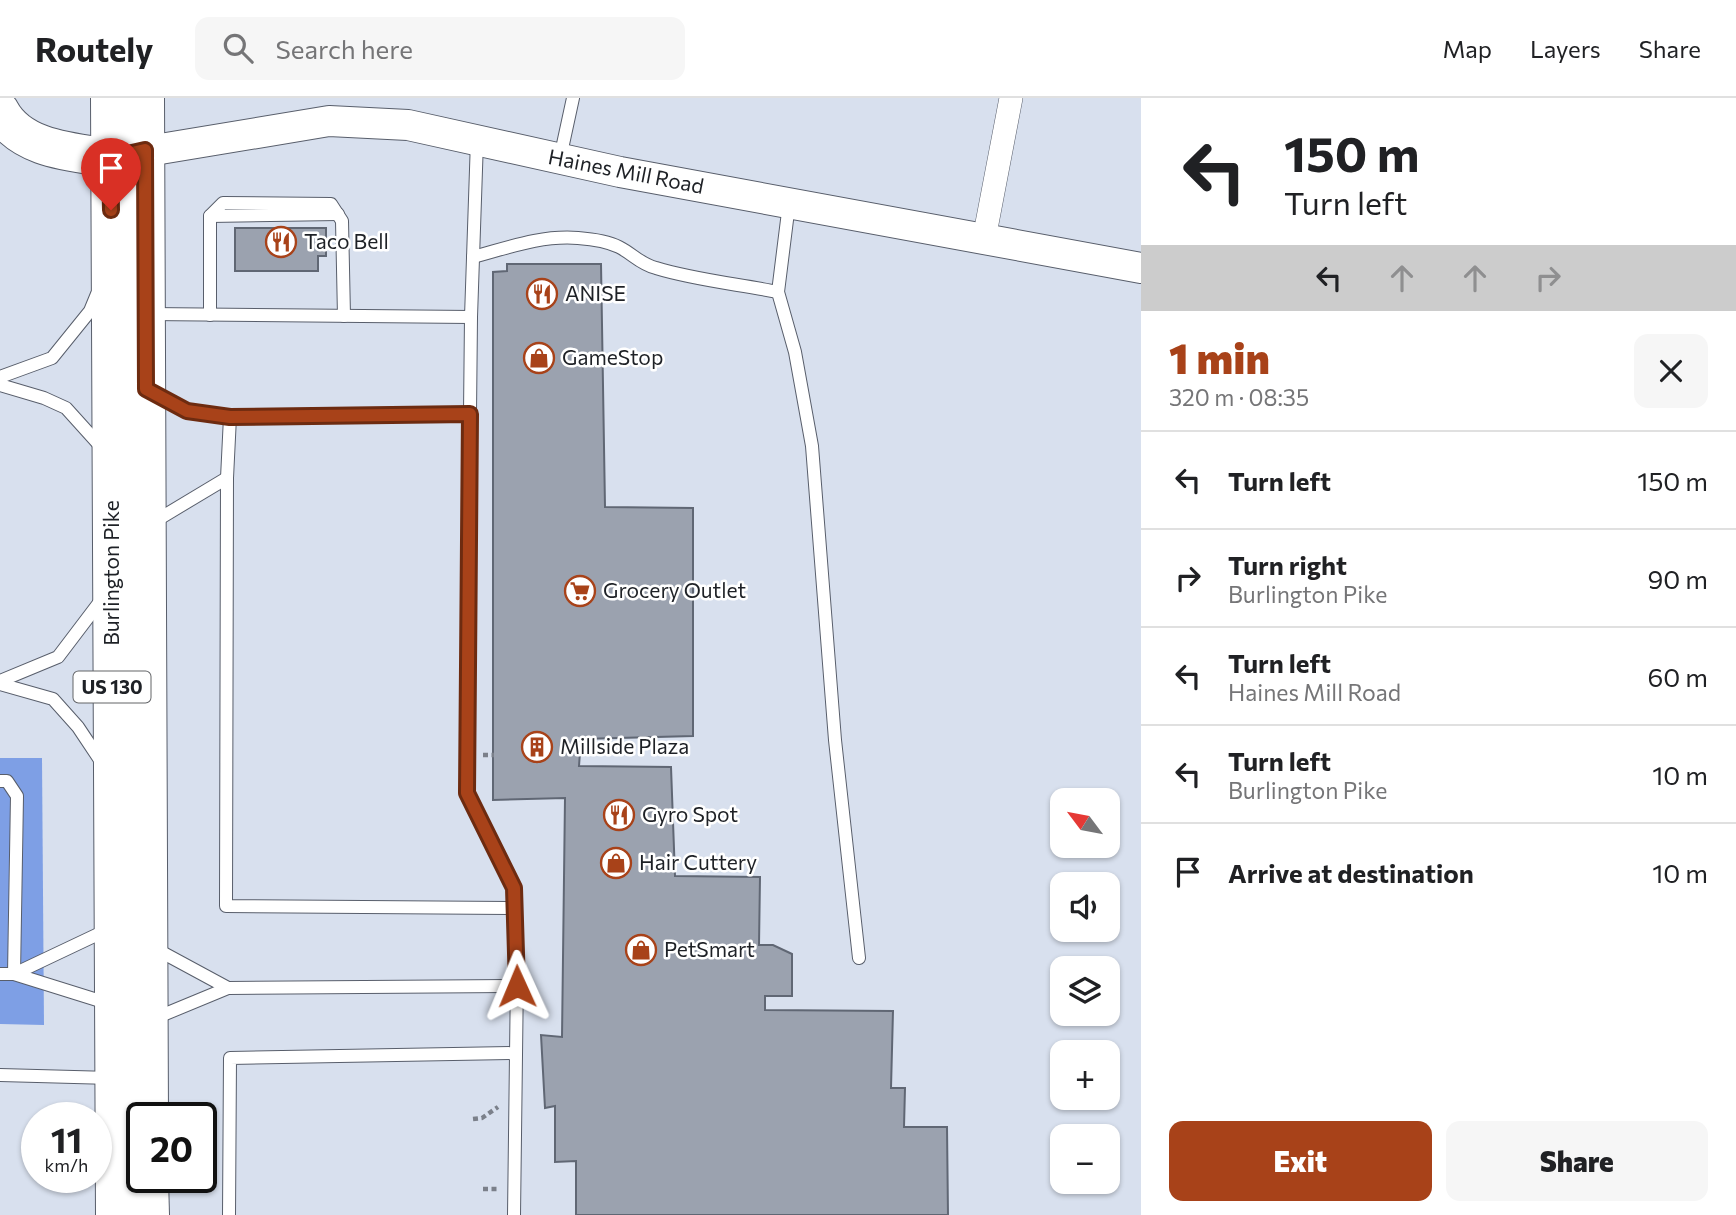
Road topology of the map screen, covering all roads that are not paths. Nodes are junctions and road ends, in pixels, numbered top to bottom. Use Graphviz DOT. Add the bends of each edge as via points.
graph roads {
  1 [pos="110,98"];
  2 [pos="145,98"];
  3 [pos="573,98"];
  4 [pos="1011,98"];
  5 [pos="0,111"];
  6 [pos="477,140"];
  7 [pos="127,154"];
  8 [pos="560,159"];
  9 [pos="789,203"];
  10 [pos="984,239"];
  11 [pos="111,257"];
  12 [pos="473,257"];
  13 [pos="1141,268"];
  14 [pos="778,292"];
  15 [pos="145,314"];
  16 [pos="210,315"];
  17 [pos="344,316"];
  18 [pos="471,317"];
  19 [pos="0,377"];
  20 [pos="0,385"];
  21 [pos="146,389"];
  22 [pos="470,414"];
  23 [pos="230,417"];
  24 [pos="112,459"];
  25 [pos="227,478"];
  26 [pos="146,527"];
  27 [pos="112,580"];
  28 [pos="0,682"];
  29 [pos="112,777"];
  30 [pos="0,781"];
  31 [pos="515,908"];
  32 [pos="113,928"];
  33 [pos="148,945"];
  34 [pos="859,958"];
  35 [pos="0,974"];
  36 [pos="14,974"];
  37 [pos="517,986"];
  38 [pos="228,988"];
  39 [pos="114,1006"];
  40 [pos="149,1021"];
  41 [pos="516,1054"];
  42 [pos="0,1075"];
  43 [pos="114,1079"];
  44 [pos="149,1102"];
  45 [pos="149,1193"];
  46 [pos="115,1215"];
  47 [pos="149,1215"];
  48 [pos="229,1215"];
  49 [pos="514,1215"];
  1 -- 7 [label="highway, Burlington Pike / US 130"];
  2 -- 7 [label="highway, Burlington Pike / US 130"];
  3 -- 8 [label="lane"];
  4 -- 10 [label="street"];
  5 -- 7 [label="highway" via="22,136 71,152"];
  6 -- 7 [label="street, Haines Mill Road" via="408,125 329,121"];
  6 -- 8 [label="street, Haines Mill Road"];
  6 -- 12 [label="lane"];
  7 -- 11 [label="highway, Burlington Pike / US 130"];
  7 -- 15 [label="highway, Burlington Pike / US 130"];
  8 -- 9 [label="street, Haines Mill Road"];
  9 -- 10 [label="street, Haines Mill Road"];
  9 -- 14 [label="lane"];
  10 -- 13 [label="street, Haines Mill Road"];
  11 -- 19 [label="lane" via="90,311 52,358"];
  11 -- 24 [label="highway, Burlington Pike / US 130"];
  12 -- 14 [label="lane" via="520,242 574,238 621,248 656,268"];
  12 -- 18 [label="lane"];
  14 -- 34 [label="lane" via="795,352 812,446 835,740"];
  15 -- 16 [label="lane"];
  15 -- 21 [label="highway, Burlington Pike / US 130"];
  16 -- 17 [label="lane"];
  16 -- 17 [label="lane" via="210,216 223,204 331,204 342,221"];
  17 -- 18 [label="lane"];
  18 -- 22 [label="lane"];
  20 -- 24 [label="lane" via="66,408"];
  21 -- 23 [label="lane" via="187,411"];
  21 -- 26 [label="highway, Burlington Pike / US 130"];
  22 -- 23 [label="lane"];
  22 -- 31 [label="lane" via="467,793 514,888"];
  23 -- 25 [label="lane"];
  24 -- 27 [label="highway, Burlington Pike / US 130"];
  25 -- 26 [label="lane"];
  25 -- 31 [label="lane" via="226,906"];
  26 -- 33 [label="highway, Burlington Pike / US 130"];
  27 -- 28 [label="lane" via="58,657"];
  27 -- 29 [label="highway, Burlington Pike / US 130"];
  28 -- 29 [label="lane" via="53,699"];
  29 -- 32 [label="highway, Burlington Pike / US 130"];
  30 -- 36 [label="lane" via="7,781 17,796"];
  31 -- 37 [label="lane"];
  32 -- 36 [label="lane"];
  32 -- 39 [label="highway, Burlington Pike / US 130"];
  33 -- 38 [label="lane"];
  33 -- 40 [label="highway, Burlington Pike / US 130"];
  35 -- 36 [label="lane"];
  36 -- 39 [label="lane"];
  37 -- 38 [label="lane"];
  37 -- 41 [label="lane"];
  38 -- 40 [label="lane"];
  39 -- 43 [label="highway, Burlington Pike / US 130"];
  40 -- 44 [label="highway, Burlington Pike / US 130"];
  41 -- 48 [label="lane" via="230,1058"];
  41 -- 49 [label="lane"];
  42 -- 43 [label="lane"];
  43 -- 46 [label="highway, Burlington Pike / US 130"];
  45 -- 47 [label="highway"];
}
